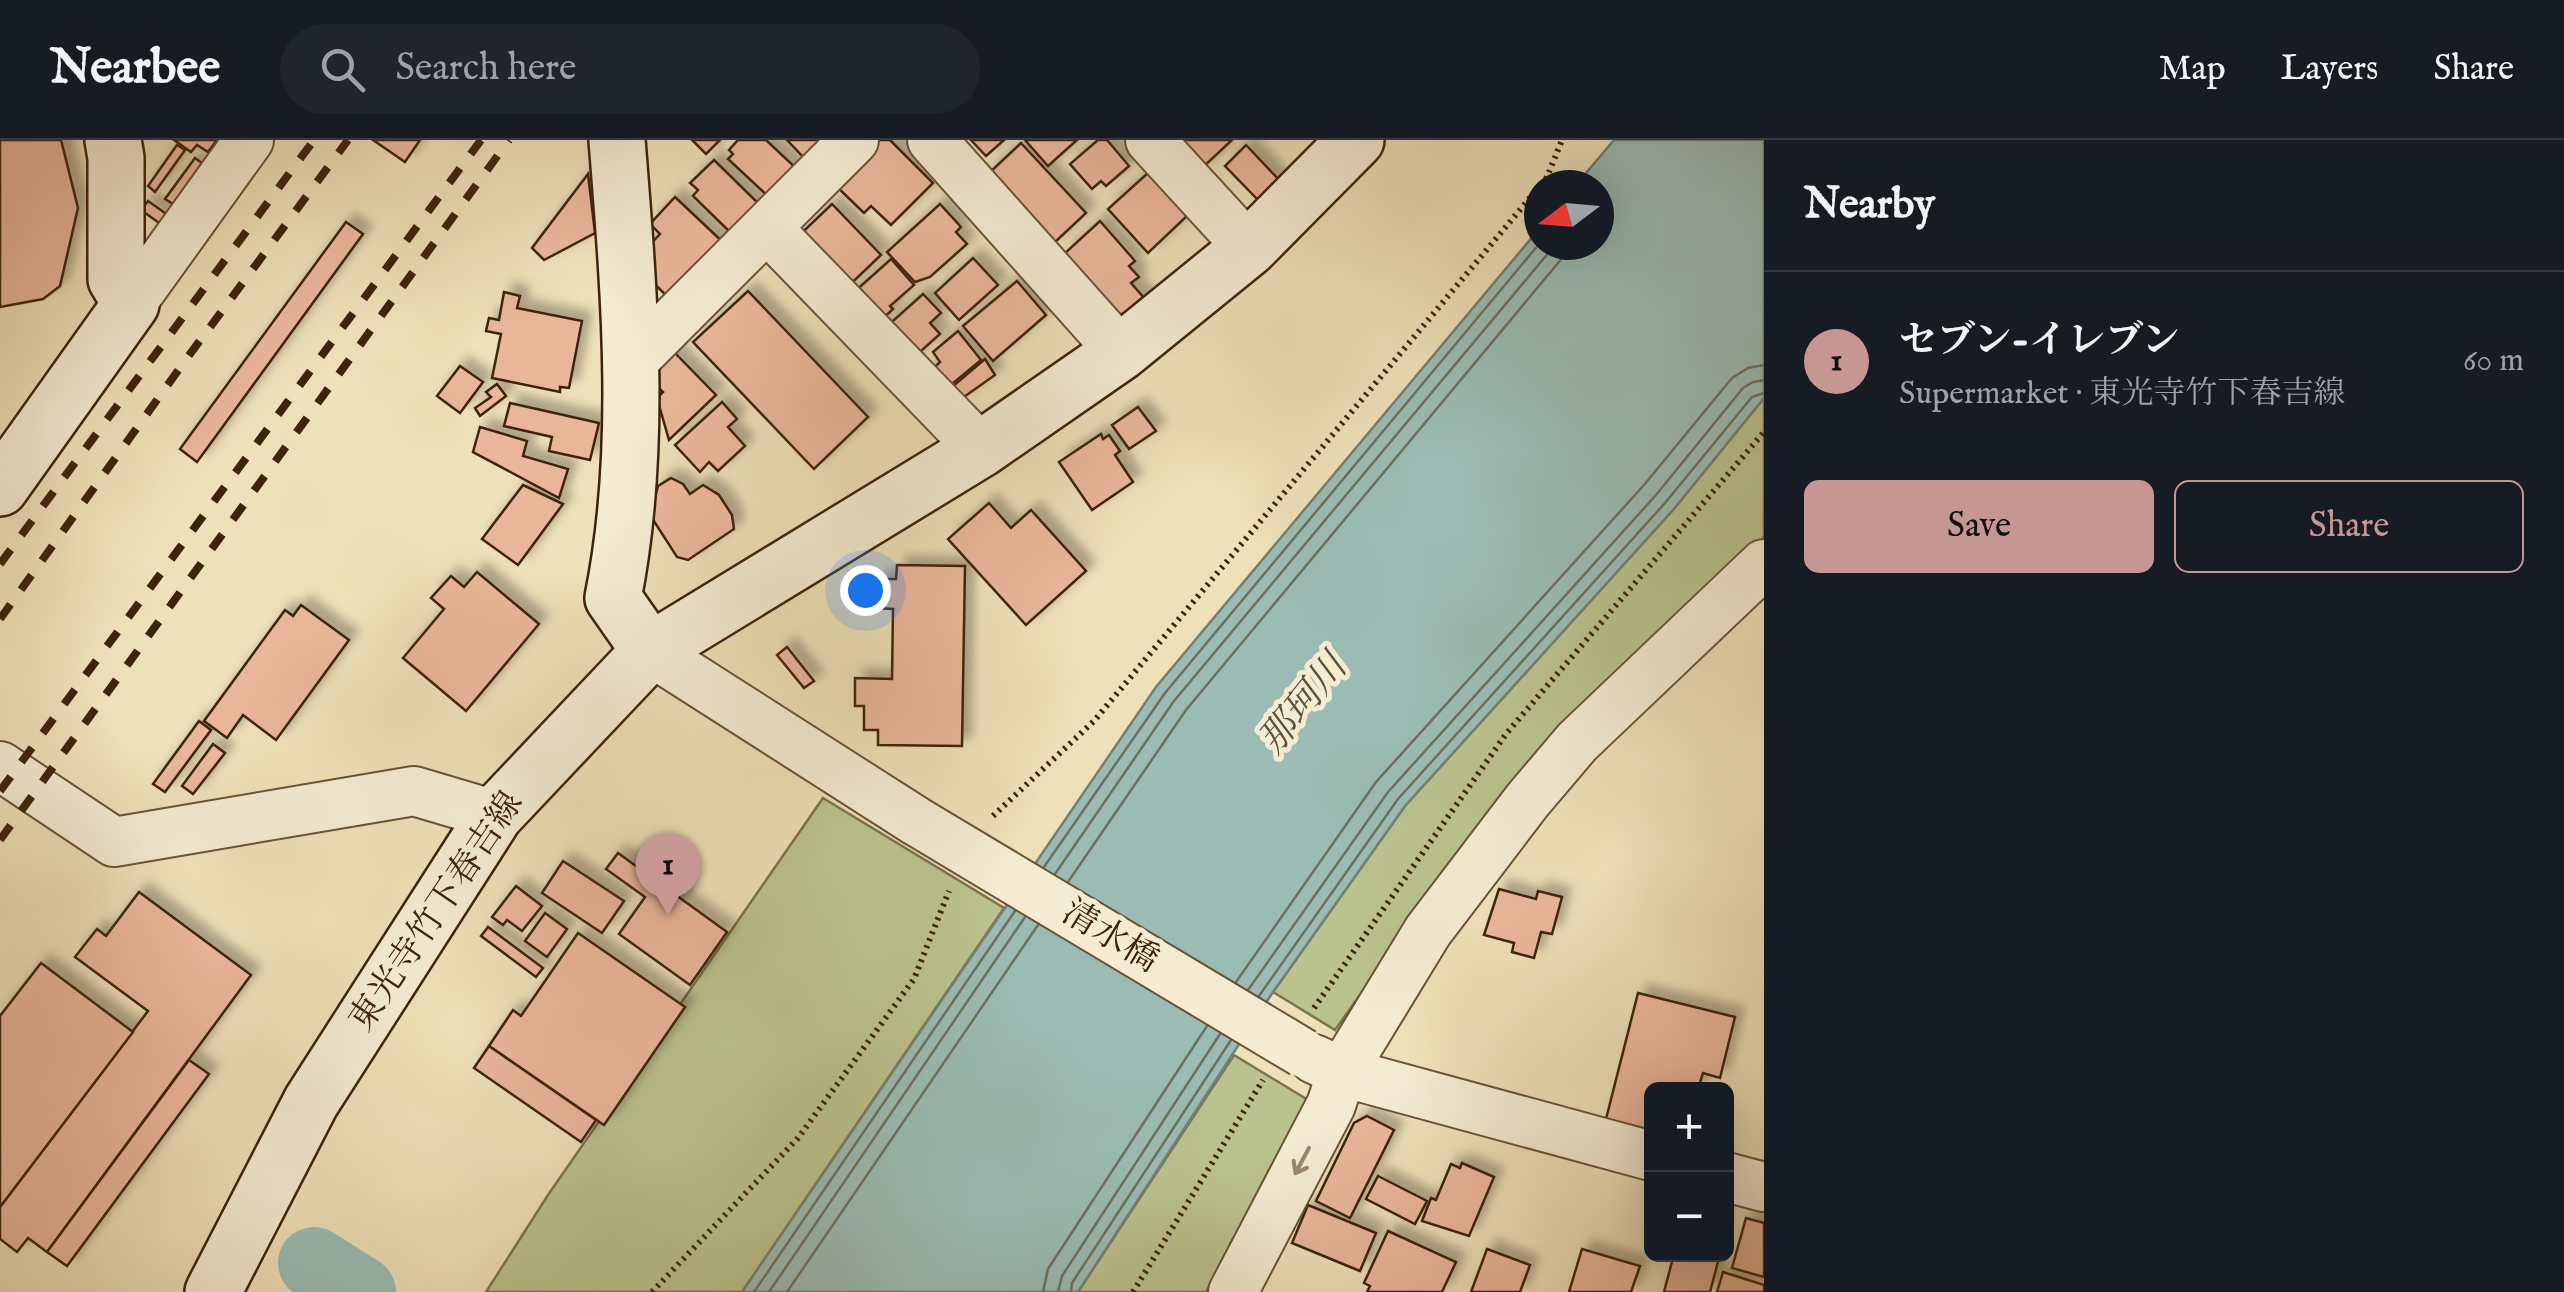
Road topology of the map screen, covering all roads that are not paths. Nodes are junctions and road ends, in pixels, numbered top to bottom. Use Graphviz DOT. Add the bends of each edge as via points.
graph roads {
  1 [pos="113,140"];
  2 [pos="249,140"];
  3 [pos="617,140"];
  4 [pos="854,140"];
  5 [pos="932,140"];
  6 [pos="1150,140"];
  7 [pos="1356,140"];
  8 [pos="768,229"];
  9 [pos="1249,248"];
  10 [pos="131,304"];
  11 [pos="1121,352"];
  12 [pos="630,364"];
  13 [pos="981,449"];
  14 [pos="0,488"];
  15 [pos="1764,564"];
  16 [pos="650,650"];
  17 [pos="0,766"];
  18 [pos="495,815"];
  19 [pos="1322,1062"];
  20 [pos="1644,1154"];
  21 [pos="1734,1179"];
  22 [pos="1764,1187"];
  23 [pos="213,1292"];
  24 [pos="1233,1292"];
  1 -- 10 [label="main road" via="116,279"];
  2 -- 10 [label="street"];
  3 -- 12 [label="main road"];
  4 -- 8 [label="street"];
  5 -- 11 [label="street"];
  6 -- 9 [label="street"];
  7 -- 9 [label="main road, 東光寺竹下春吉線"];
  8 -- 12 [label="street"];
  8 -- 13 [label="street"];
  9 -- 11 [label="main road, 東光寺竹下春吉線"];
  10 -- 14 [label="main road"];
  11 -- 13 [label="main road, 東光寺竹下春吉線"];
  12 -- 16 [label="main road" via="626,536 613,598"];
  13 -- 16 [label="main road, 東光寺竹下春吉線"];
  15 -- 19 [label="street" via="1577,742"];
  16 -- 18 [label="main road, 東光寺竹下春吉線"];
  16 -- 19 [label="street, 清水橋, bridge" via="916,820"];
  17 -- 18 [label="street" via="114,842 414,791"];
  18 -- 23 [label="main road, 東光寺竹下春吉線" via="311,1102"];
  19 -- 20 [label="street, 清水橋"];
  19 -- 24 [label="street, one-way" via="1332,1105"];
  21 -- 22 [label="street"];
}
